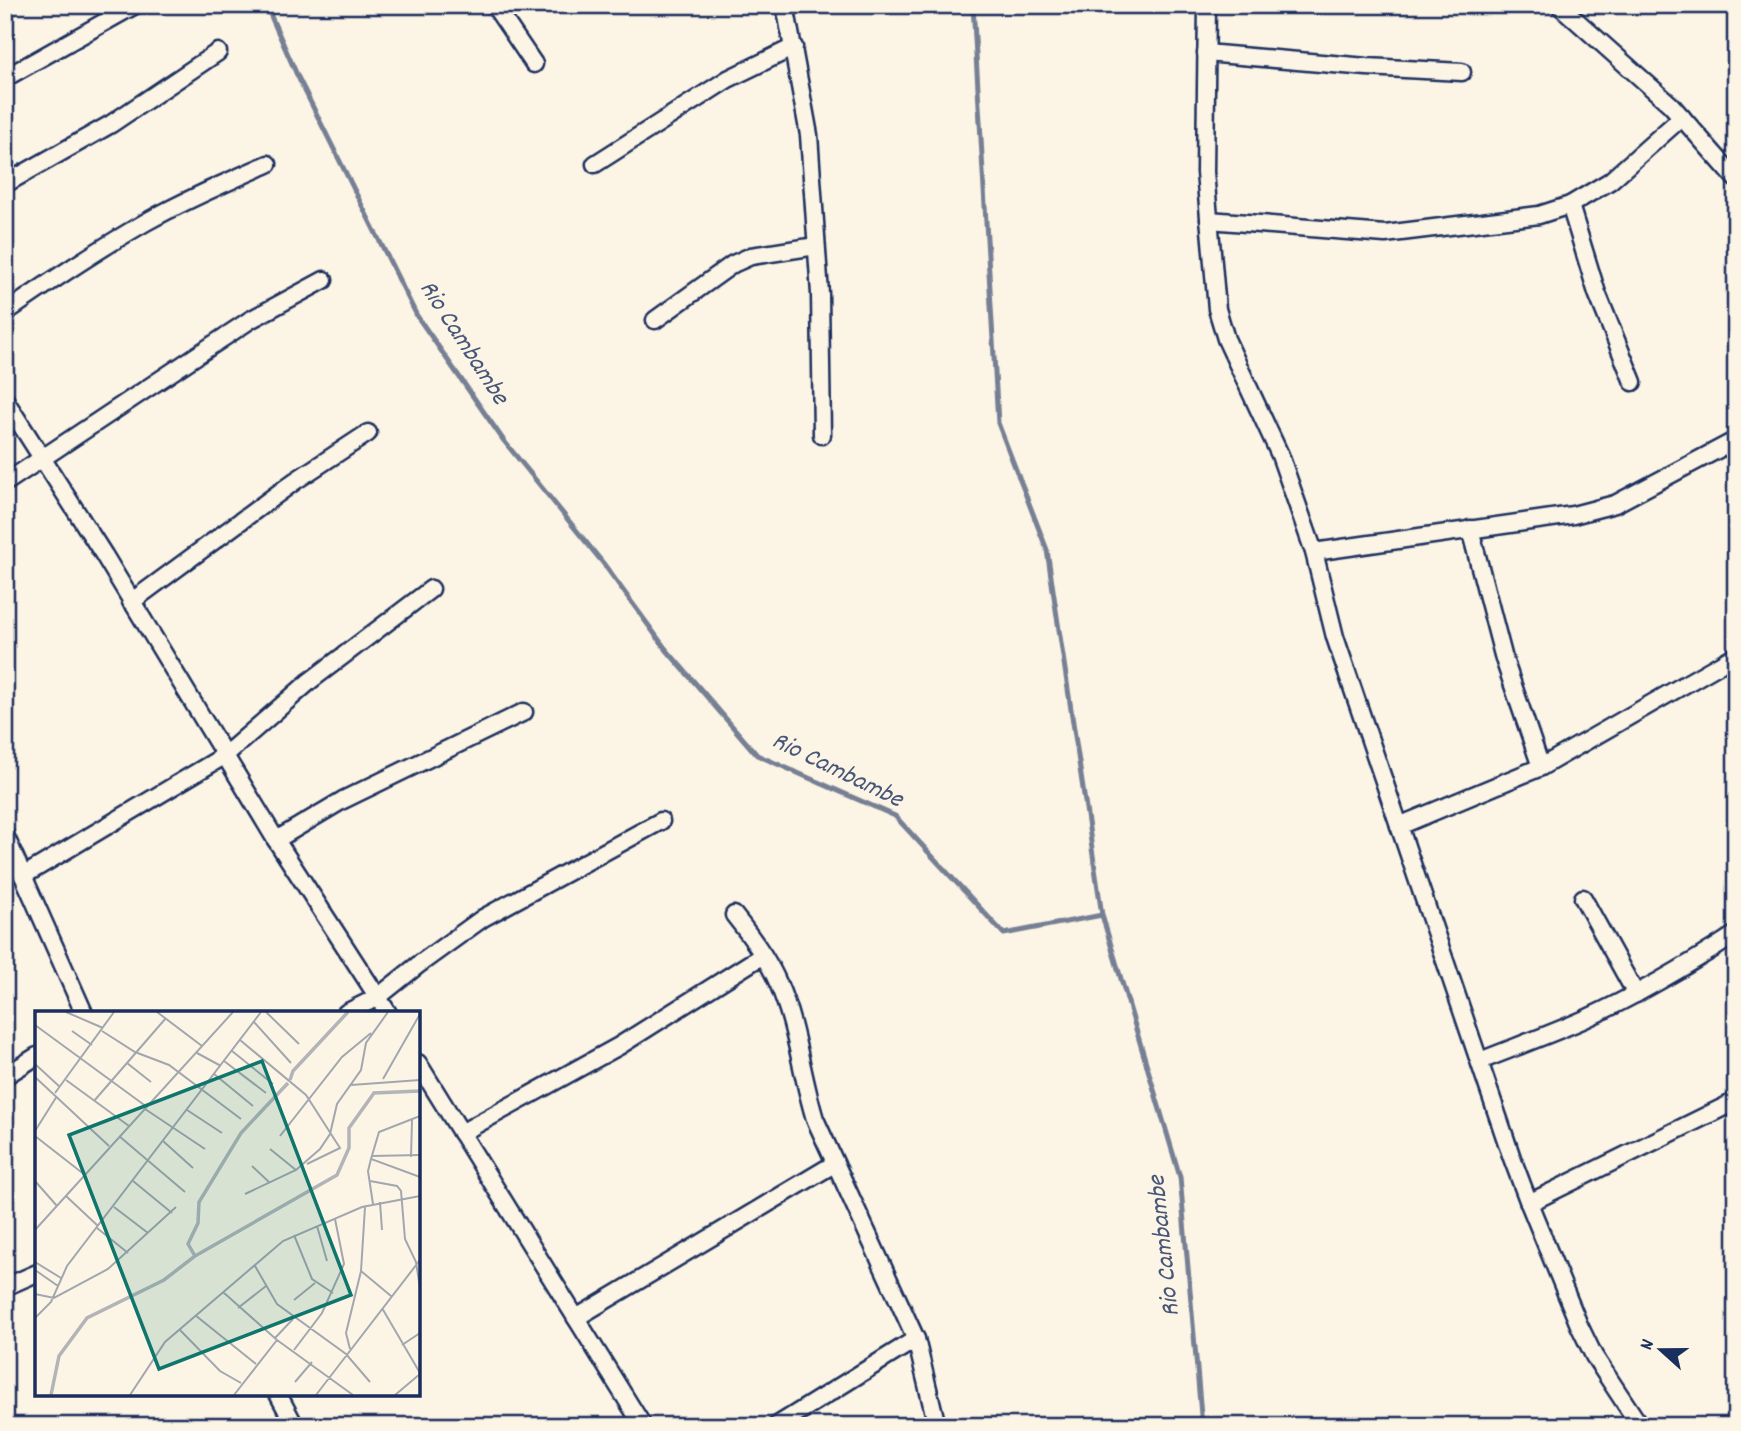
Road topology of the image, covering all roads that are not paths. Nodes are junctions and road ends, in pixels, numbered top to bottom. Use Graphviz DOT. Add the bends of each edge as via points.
graph roads {
  1 [pos="135,5"];
  2 [pos="494,5"];
  3 [pos="785,5"];
  4 [pos="1207,5"];
  5 [pos="1559,5"];
  6 [pos="794,47"];
  7 [pos="218,52"];
  8 [pos="1206,53"];
  9 [pos="534,64"];
  10 [pos="1462,72"];
  11 [pos="5,78"];
  12 [pos="1682,117"];
  13 [pos="268,164"];
  14 [pos="595,164"];
  15 [pos="1736,179"];
  16 [pos="5,184"];
  17 [pos="1570,205"];
  18 [pos="1209,219"];
  19 [pos="816,246"];
  20 [pos="324,280"];
  21 [pos="5,313"];
  22 [pos="655,320"];
  23 [pos="1633,382"];
  24 [pos="5,400"];
  25 [pos="368,433"];
  26 [pos="822,435"];
  27 [pos="1736,440"];
  28 [pos="42,461"];
  29 [pos="5,483"];
  30 [pos="1470,529"];
  31 [pos="1314,552"];
  32 [pos="432,589"];
  33 [pos="131,602"];
  34 [pos="1736,655"];
  35 [pos="524,712"];
  36 [pos="224,756"];
  37 [pos="1541,767"];
  38 [pos="661,821"];
  39 [pos="1399,826"];
  40 [pos="5,835"];
  41 [pos="276,840"];
  42 [pos="10,858"];
  43 [pos="23,876"];
  44 [pos="1583,898"];
  45 [pos="734,915"];
  46 [pos="1736,934"];
  47 [pos="763,956"];
  48 [pos="1636,994"];
  49 [pos="379,997"];
  50 [pos="83,1011"];
  51 [pos="350,1011"];
  52 [pos="387,1011"];
  53 [pos="35,1057"];
  54 [pos="1480,1061"];
  55 [pos="420,1066"];
  56 [pos="5,1076"];
  57 [pos="1736,1101"];
  58 [pos="461,1133"];
  59 [pos="834,1164"];
  60 [pos="1529,1203"];
  61 [pos="35,1274"];
  62 [pos="5,1287"];
  63 [pos="576,1318"];
  64 [pos="916,1339"];
  65 [pos="279,1396"];
  66 [pos="295,1426"];
  67 [pos="643,1426"];
  68 [pos="776,1426"];
  69 [pos="937,1426"];
  70 [pos="1640,1426"];
  1 -- 11 [label="street"];
  2 -- 9 [label="street"];
  3 -- 6 [label="street"];
  4 -- 8 [label="street"];
  5 -- 12 [label="street"];
  6 -- 14 [label="street" via="728,79"];
  6 -- 19 [label="street" via="809,135"];
  7 -- 16 [label="street" via="111,124"];
  8 -- 10 [label="street"];
  8 -- 18 [label="street"];
  12 -- 15 [label="street"];
  12 -- 17 [label="street" via="1610,181"];
  13 -- 21 [label="street" via="146,222"];
  17 -- 18 [label="street" via="1539,215 1385,234"];
  17 -- 23 [label="street" via="1597,293"];
  18 -- 31 [label="street" via="1217,309 1226,339 1280,455"];
  19 -- 22 [label="street" via="751,256 733,264"];
  19 -- 26 [label="street"];
  20 -- 28 [label="street" via="250,320"];
  24 -- 28 [label="street"];
  25 -- 33 [label="street"];
  27 -- 30 [label="street" via="1615,504 1573,515"];
  28 -- 29 [label="street"];
  28 -- 33 [label="street"];
  30 -- 31 [label="street"];
  30 -- 37 [label="street" via="1504,659"];
  31 -- 39 [label="street" via="1335,637"];
  32 -- 36 [label="street" via="310,681"];
  33 -- 36 [label="street"];
  34 -- 37 [label="street"];
  35 -- 41 [label="street" via="343,800"];
  36 -- 41 [label="street"];
  36 -- 43 [label="street"];
  37 -- 39 [label="street"];
  38 -- 49 [label="street" via="484,918"];
  39 -- 54 [label="street"];
  40 -- 42 [label="street"];
  41 -- 49 [label="street"];
  42 -- 43 [label="street"];
  43 -- 50 [label="street"];
  44 -- 48 [label="street"];
  45 -- 47 [label="street"];
  46 -- 48 [label="street"];
  47 -- 58 [label="street" via="619,1046"];
  47 -- 59 [label="street" via="785,1001 804,1084"];
  48 -- 54 [label="street"];
  49 -- 51 [label="street"];
  49 -- 52 [label="street"];
  53 -- 56 [label="street"];
  54 -- 60 [label="street"];
  55 -- 58 [label="street"];
  57 -- 60 [label="street"];
  58 -- 63 [label="street"];
  59 -- 63 [label="street"];
  59 -- 64 [label="street"];
  60 -- 70 [label="street" via="1594,1356"];
  61 -- 62 [label="street"];
  63 -- 67 [label="street"];
  64 -- 68 [label="street"];
  64 -- 69 [label="street"];
  65 -- 66 [label="street"];
}
